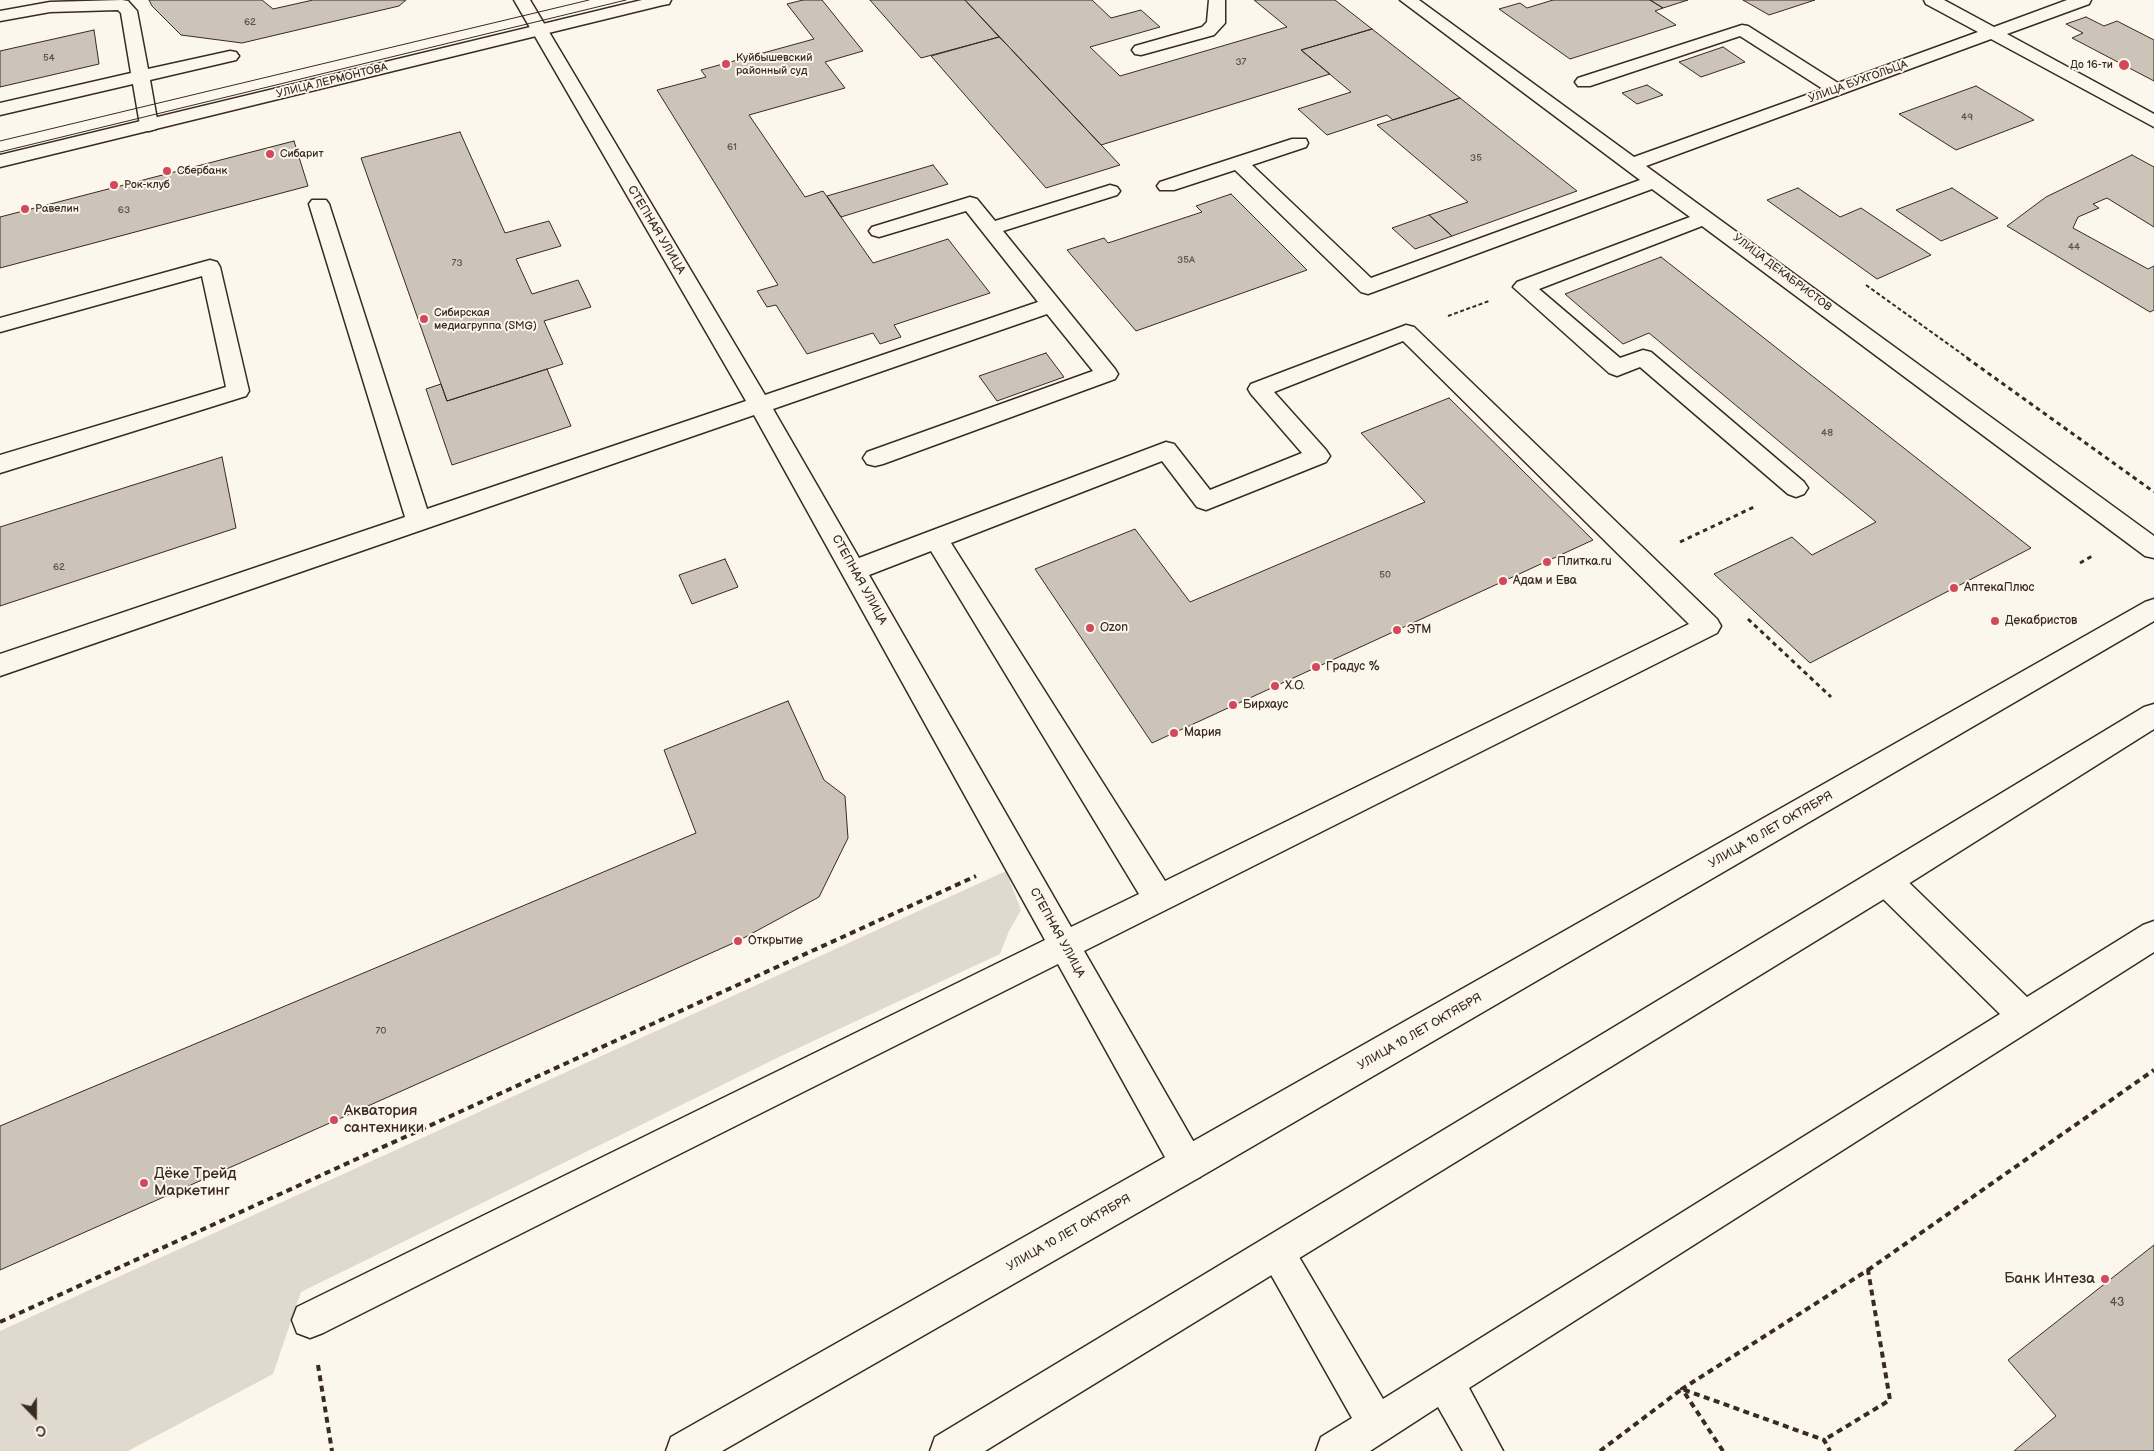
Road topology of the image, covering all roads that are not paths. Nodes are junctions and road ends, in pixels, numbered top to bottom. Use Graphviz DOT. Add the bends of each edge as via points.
graph roads {
  1 [pos="522,0"];
  2 [pos="663,0"];
  3 [pos="1217,0"];
  4 [pos="1408,0"];
  5 [pos="1932,0"];
  6 [pos="2083,0"];
  7 [pos="122,3"];
  8 [pos="0,16"];
  9 [pos="539,31"];
  10 [pos="1993,34"];
  11 [pos="1142,50"];
  12 [pos="230,56"];
  13 [pos="140,77"];
  14 [pos="1584,82"];
  15 [pos="1837,90"];
  16 [pos="0,109"];
  17 [pos="2154,121"];
  18 [pos="149,125"];
  19 [pos="1299,143"];
  20 [pos="0,161"];
  21 [pos="1239,163"];
  22 [pos="1633,164"];
  23 [pos="1657,181"];
  24 [pos="1167,186"];
  25 [pos="1110,191"];
  26 [pos="319,204"];
  27 [pos="1706,218"];
  28 [pos="990,229"];
  29 [pos="880,231"];
  30 [pos="1051,305"];
  31 [pos="0,325"];
  32 [pos="760,404"];
  33 [pos="875,458"];
  34 [pos="0,459"];
  35 [pos="0,463"];
  36 [pos="1796,488"];
  37 [pos="419,521"];
  38 [pos="936,539"];
  39 [pos="2154,549"];
  40 [pos="853,571"];
  41 [pos="2154,609"];
  42 [pos="0,665"];
  43 [pos="2154,715"];
  44 [pos="1886,881"];
  45 [pos="1159,898"];
  46 [pos="2154,935"];
  47 [pos="1064,946"];
  48 [pos="2025,1017"];
  49 [pos="1188,1165"];
  50 [pos="1277,1252"];
  51 [pos="310,1320"];
  52 [pos="1445,1383"];
  53 [pos="1377,1424"];
  54 [pos="685,1451"];
  55 [pos="949,1451"];
  56 [pos="1335,1451"];
  57 [pos="1484,1451"];
  1 -- 9 [label="street, СТЕПНАЯ УЛИЦА"];
  2 -- 9 [label="street, УЛИЦА ЛЕРМОНТОВА"];
  3 -- 11 [label="street" via="1216,24 1208,31"];
  4 -- 22 [label="street, УЛИЦА ДЕКАБРИСТОВ"];
  5 -- 10 [label="street"];
  6 -- 10 [label="street, УЛИЦА БУХГОЛЬЦА"];
  7 -- 8 [label="street" via="50,7"];
  7 -- 13 [label="street" via="129,11"];
  9 -- 18 [label="street, УЛИЦА ЛЕРМОНТОВА"];
  9 -- 32 [label="street, СТЕПНАЯ УЛИЦА"];
  10 -- 15 [label="street, УЛИЦА БУХГОЛЬЦА"];
  10 -- 17 [label="street"];
  12 -- 13 [label="street"];
  13 -- 16 [label="street"];
  13 -- 18 [label="street"];
  14 -- 15 [label="street" via="1742,30"];
  15 -- 22 [label="street, УЛИЦА БУХГОЛЬЦА"];
  18 -- 20 [label="street, УЛИЦА ЛЕРМОНТОВА"];
  19 -- 21 [label="street"];
  21 -- 23 [label="street" via="1368,287"];
  21 -- 24 [label="street"];
  22 -- 23 [label="street, УЛИЦА ДЕКАБРИСТОВ"];
  23 -- 27 [label="street, УЛИЦА ДЕКАБРИСТОВ"];
  25 -- 28 [label="street"];
  26 -- 37 [label="street"];
  27 -- 36 [label="street" via="1524,287 1617,368 1643,357"];
  27 -- 39 [label="street, УЛИЦА ДЕКАБРИСТОВ"];
  28 -- 29 [label="street" via="970,203"];
  28 -- 30 [label="street"];
  30 -- 32 [label="street"];
  30 -- 33 [label="street" via="1106,374"];
  31 -- 35 [label="street" via="210,267 238,391"];
  32 -- 37 [label="street"];
  32 -- 40 [label="street, СТЕПНАЯ УЛИЦА"];
  34 -- 35 [label="street"];
  37 -- 42 [label="street"];
  38 -- 40 [label="street"];
  38 -- 45 [label="street"];
  38 -- 45 [label="street" via="1166,450 1206,501 1318,456 1258,389 1406,332 1708,626"];
  40 -- 47 [label="street, СТЕПНАЯ УЛИЦА"];
  41 -- 49 [label="street, УЛИЦА 10 ЛЕТ ОКТЯБРЯ"];
  43 -- 44 [label="street"];
  44 -- 48 [label="street"];
  44 -- 50 [label="street"];
  45 -- 47 [label="street"];
  46 -- 48 [label="street"];
  47 -- 49 [label="street, СТЕПНАЯ УЛИЦА"];
  47 -- 51 [label="street"];
  48 -- 52 [label="street"];
  49 -- 54 [label="street, УЛИЦА 10 ЛЕТ ОКТЯБРЯ"];
  50 -- 53 [label="street"];
  50 -- 55 [label="street"];
  52 -- 53 [label="street"];
  52 -- 57 [label="street"];
  53 -- 56 [label="street"];
}
